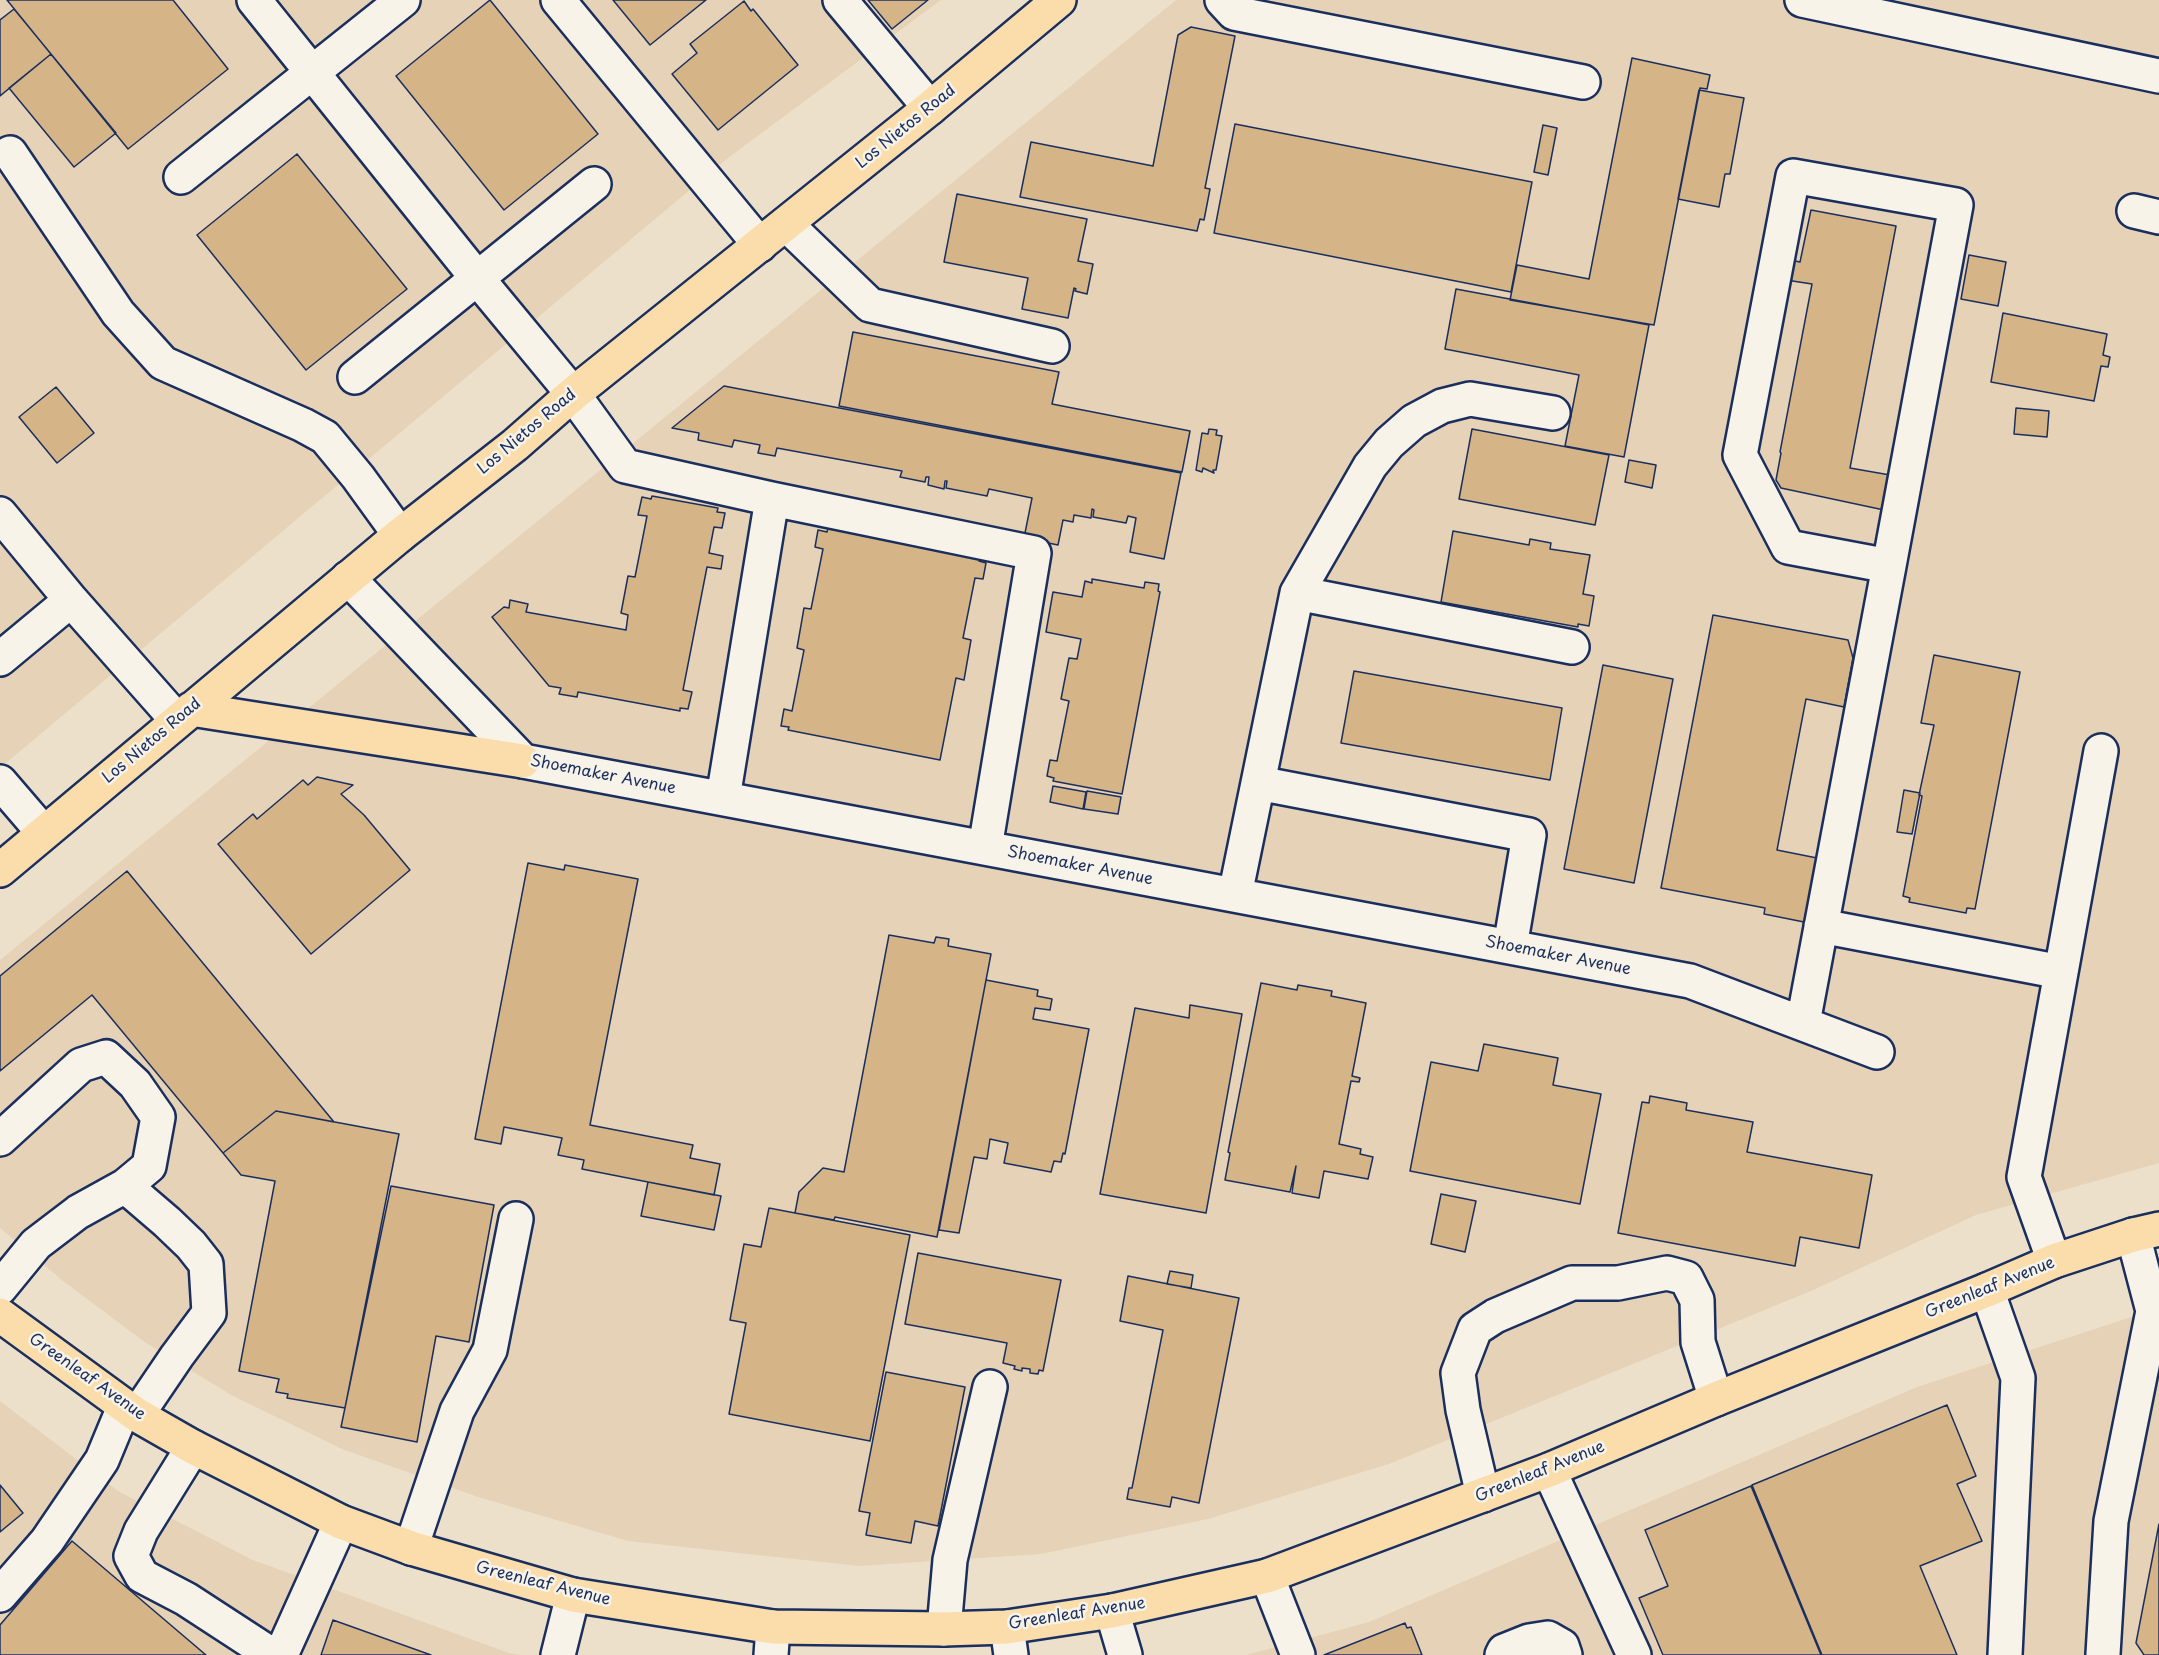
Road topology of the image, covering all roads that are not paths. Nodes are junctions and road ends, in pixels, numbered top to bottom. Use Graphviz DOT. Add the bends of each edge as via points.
graph roads {
  1 [pos="254,0"];
  2 [pos="403,0"];
  3 [pos="558,0"];
  4 [pos="840,0"];
  5 [pos="1059,0"];
  6 [pos="1222,0"];
  7 [pos="1802,0"];
  8 [pos="312,73"];
  9 [pos="2159,76"];
  10 [pos="1583,82"];
  11 [pos="930,108"];
  12 [pos="10,153"];
  13 [pos="181,177"];
  14 [pos="594,184"];
  15 [pos="786,224"];
  16 [pos="760,245"];
  17 [pos="477,278"];
  18 [pos="1052,346"];
  19 [pos="355,377"];
  20 [pos="573,394"];
  21 [pos="1553,414"];
  22 [pos="772,499"];
  23 [pos="0,514"];
  24 [pos="400,535"];
  25 [pos="1889,566"];
  26 [pos="348,578"];
  27 [pos="1298,593"];
  28 [pos="71,600"];
  29 [pos="1572,647"];
  30 [pos="0,659"];
  31 [pos="184,715"];
  32 [pos="2101,751"];
  33 [pos="523,761"];
  34 [pos="0,782"];
  35 [pos="1258,783"];
  36 [pos="723,798"];
  37 [pos="43,832"];
  38 [pos="985,848"];
  39 [pos="0,870"];
  40 [pos="1235,896"];
  41 [pos="1821,926"];
  42 [pos="1509,947"];
  43 [pos="2061,972"];
  44 [pos="1803,1023"];
  45 [pos="1877,1052"];
  46 [pos="0,1139"];
  47 [pos="125,1186"];
  48 [pos="516,1219"];
  49 [pos="2146,1232"];
  50 [pos="2054,1261"];
  51 [pos="0,1287"];
  52 [pos="1987,1290"];
  53 [pos="0,1315"];
  54 [pos="990,1387"];
  55 [pos="1716,1399"];
  56 [pos="130,1411"];
  57 [pos="193,1447"];
  58 [pos="1549,1470"];
  59 [pos="1483,1495"];
  60 [pos="341,1522"];
  61 [pos="411,1548"];
  62 [pos="1267,1576"];
  63 [pos="0,1594"];
  64 [pos="573,1595"];
  65 [pos="1112,1611"];
  66 [pos="944,1629"];
  67 [pos="772,1641"];
  68 [pos="1009,1641"];
  69 [pos="2103,1654"];
  70 [pos="272,1655"];
  71 [pos="281,1655"];
  72 [pos="558,1655"];
  73 [pos="1125,1655"];
  74 [pos="1298,1655"];
  75 [pos="1502,1655"];
  76 [pos="1565,1655"];
  77 [pos="1634,1655"];
  78 [pos="2005,1655"];
  1 -- 8 [label="street"];
  2 -- 8 [label="street"];
  3 -- 16 [label="street"];
  4 -- 11 [label="street"];
  5 -- 11 [label="main road, Los Nietos Road"];
  6 -- 10 [label="street" via="1234,13"];
  7 -- 9 [label="street"];
  8 -- 13 [label="street"];
  8 -- 17 [label="street"];
  11 -- 15 [label="main road, Los Nietos Road"];
  12 -- 24 [label="street" via="118,313 163,363 325,437"];
  14 -- 17 [label="street"];
  15 -- 16 [label="main road, Los Nietos Road"];
  15 -- 18 [label="street" via="870,305"];
  16 -- 20 [label="main road, Los Nietos Road"];
  17 -- 19 [label="street"];
  17 -- 20 [label="street"];
  20 -- 22 [label="street" via="625,466"];
  20 -- 24 [label="main road, Los Nietos Road"];
  21 -- 27 [label="street" via="1470,399 1442,406 1414,421 1389,442 1370,466"];
  22 -- 36 [label="street"];
  22 -- 38 [label="street" via="1034,553"];
  23 -- 28 [label="street"];
  24 -- 26 [label="main road, Los Nietos Road"];
  25 -- 25 [label="street" via="1956,205 1793,176 1740,455 1788,547"];
  25 -- 41 [label="street"];
  26 -- 31 [label="main road, Los Nietos Road"];
  26 -- 33 [label="street, Shoemaker Avenue"];
  27 -- 29 [label="street"];
  27 -- 35 [label="street"];
  28 -- 30 [label="street"];
  28 -- 31 [label="street"];
  31 -- 33 [label="main road"];
  31 -- 37 [label="main road, Los Nietos Road"];
  32 -- 43 [label="street"];
  33 -- 36 [label="street, Shoemaker Avenue"];
  34 -- 37 [label="street"];
  35 -- 40 [label="street"];
  35 -- 42 [label="street" via="1529,835"];
  36 -- 38 [label="street, Shoemaker Avenue"];
  37 -- 39 [label="main road, Los Nietos Road"];
  38 -- 40 [label="street, Shoemaker Avenue"];
  40 -- 42 [label="street, Shoemaker Avenue"];
  41 -- 43 [label="street"];
  41 -- 44 [label="street"];
  42 -- 44 [label="street, Shoemaker Avenue" via="1690,981"];
  43 -- 50 [label="street" via="2024,1177"];
  44 -- 45 [label="street, Shoemaker Avenue"];
  46 -- 47 [label="street" via="81,1065 106,1057 135,1084 158,1117 149,1166"];
  47 -- 51 [label="street" via="78,1212 36,1244"];
  47 -- 56 [label="street" via="206,1263 209,1289 209,1313"];
  48 -- 61 [label="street" via="490,1350 457,1411"];
  49 -- 50 [label="main road, Greenleaf Avenue"];
  49 -- 69 [label="street" via="2153,1311 2111,1521"];
  50 -- 52 [label="main road, Greenleaf Avenue"];
  52 -- 55 [label="main road, Greenleaf Avenue"];
  52 -- 78 [label="street" via="2018,1378"];
  53 -- 56 [label="main road, Greenleaf Avenue"];
  54 -- 66 [label="street" via="950,1560"];
  55 -- 58 [label="main road, Greenleaf Avenue"];
  55 -- 59 [label="street" via="1698,1342 1697,1300 1686,1278 1667,1273 1618,1282 1572,1283 1475,1329 1458,1373"];
  56 -- 57 [label="main road, Greenleaf Avenue"];
  56 -- 63 [label="street" via="102,1460 46,1540"];
  57 -- 60 [label="main road, Greenleaf Avenue"];
  57 -- 70 [label="street" via="141,1530 131,1556 142,1576 186,1599"];
  58 -- 59 [label="main road, Greenleaf Avenue"];
  58 -- 77 [label="street"];
  59 -- 62 [label="main road, Greenleaf Avenue"];
  60 -- 61 [label="main road, Greenleaf Avenue"];
  60 -- 71 [label="street"];
  61 -- 64 [label="main road, Greenleaf Avenue"];
  62 -- 65 [label="main road, Greenleaf Avenue"];
  62 -- 74 [label="street"];
  64 -- 67 [label="main road, Greenleaf Avenue"];
  64 -- 72 [label="street"];
  65 -- 68 [label="main road, Greenleaf Avenue"];
  65 -- 73 [label="street"];
  66 -- 67 [label="main road, Greenleaf Avenue"];
  66 -- 68 [label="main road, Greenleaf Avenue"];
  75 -- 76 [label="street" via="1529,1641 1548,1638 1562,1646"];
}
